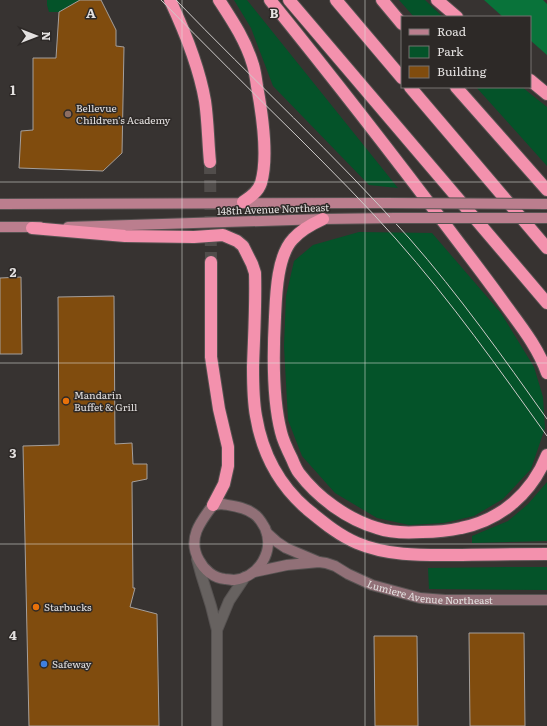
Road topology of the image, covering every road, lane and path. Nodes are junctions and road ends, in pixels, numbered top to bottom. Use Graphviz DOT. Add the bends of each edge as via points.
graph roads {
  1 [pos="170,0"];
  2 [pos="219,0"];
  3 [pos="270,0"];
  4 [pos="289,0"];
  5 [pos="336,0"];
  6 [pos="382,0"];
  7 [pos="437,0"];
  8 [pos="456,16"];
  9 [pos="401,23"];
  10 [pos="401,77"];
  11 [pos="531,81"];
  12 [pos="411,88"];
  13 [pos="457,88"];
  14 [pos="547,94"];
  15 [pos="210,162"];
  16 [pos="547,190"];
  17 [pos="242,202"];
  18 [pos="0,204"];
  19 [pos="547,204"];
  20 [pos="547,218"];
  21 [pos="323,219"];
  22 [pos="0,227"];
  23 [pos="32,228"];
  24 [pos="547,248"];
  25 [pos="211,262"];
  26 [pos="547,303"];
  27 [pos="547,373"];
  28 [pos="547,455"];
  29 [pos="213,505"];
  30 [pos="267,533"];
  31 [pos="547,554"];
  32 [pos="196,555"];
  33 [pos="319,562"];
  34 [pos="249,575"];
  35 [pos="547,600"];
  36 [pos="217,630"];
  37 [pos="217,726"];
  1 -- 15 [label="highway" via="198,69 205,102"];
  2 -- 17 [label="highway" via="238,31 253,65 263,116 264,165 261,184 254,194"];
  3 -- 27 [label="highway" via="355,106 524,329"];
  4 -- 26 [label="highway"];
  5 -- 10 [label="highway"];
  6 -- 9 [label="highway"];
  7 -- 8 [label="highway"];
  11 -- 14 [label="highway"];
  12 -- 24 [label="highway"];
  13 -- 16 [label="highway"];
  17 -- 18 [label="main road, 148th Avenue Northeast"];
  17 -- 19 [label="main road, 148th Avenue Northeast, bridge"];
  20 -- 21 [label="main road, 148th Avenue Northeast, bridge"];
  21 -- 23 [label="main road, 148th Avenue Northeast"];
  21 -- 28 [label="highway" via="302,230 293,239 282,259 274,335 275,384 281,432 299,472 319,495 361,522 378,529 431,532 459,529 490,518 522,495 531,485"];
  22 -- 23 [label="main road, 148th Avenue Northeast"];
  23 -- 31 [label="highway" via="125,236 222,235 237,241 243,246 255,273 253,383 256,416 262,442 272,464 296,499 340,535 373,549 424,555"];
  25 -- 29 [label="highway" via="211,357 228,447 228,466 224,484"];
  29 -- 30 [label="street" via="243,508 262,522"];
  29 -- 32 [label="street" via="196,532"];
  30 -- 33 [label="street, Lumiere Avenue Northeast" via="286,548"];
  30 -- 34 [label="street" via="266,555 261,565"];
  32 -- 34 [label="street" via="202,566 222,579 234,580"];
  32 -- 36 [label="street"];
  33 -- 34 [label="street, Lumiere Avenue Northeast" via="287,565"];
  33 -- 35 [label="street, Lumiere Avenue Northeast" via="335,566 372,585 420,598"];
  34 -- 36 [label="street" via="229,601"];
  36 -- 37 [label="street"];
}
